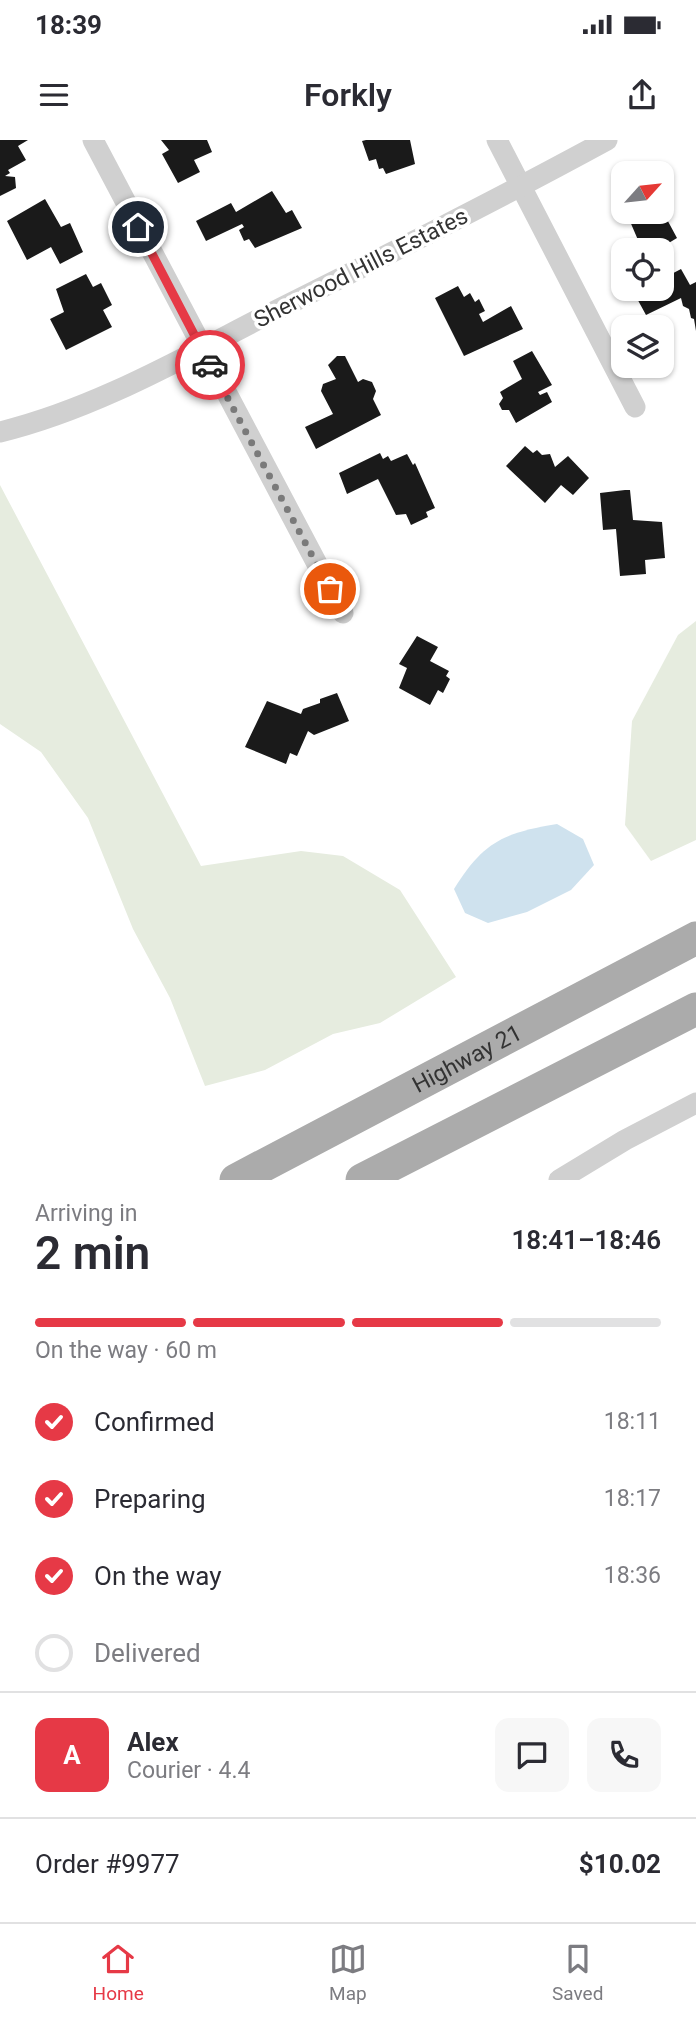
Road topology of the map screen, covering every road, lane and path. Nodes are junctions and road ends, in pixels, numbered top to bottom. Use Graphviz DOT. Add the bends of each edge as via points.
graph roads {
  1 [pos="93,140"];
  2 [pos="497,140"];
  3 [pos="607,140"];
  4 [pos="521,187"];
  5 [pos="201,349"];
  6 [pos="635,408"];
  7 [pos="0,432"];
  8 [pos="343,613"];
  9 [pos="696,938"];
  10 [pos="696,1009"];
  11 [pos="696,1103"];
  12 [pos="236,1180"];
  13 [pos="362,1180"];
  14 [pos="559,1180"];
  1 -- 5 [label="street"];
  2 -- 4 [label="street"];
  3 -- 4 [label="street, Sherwood Hills Estates"];
  4 -- 5 [label="street, Sherwood Hills Estates"];
  4 -- 6 [label="street"];
  5 -- 7 [label="street, Sherwood Hills Estates" via="113,392 39,422"];
  5 -- 8 [label="street"];
  9 -- 12 [label="main road, Highway 21"];
  10 -- 13 [label="main road"];
  11 -- 14 [label="street"];
}
